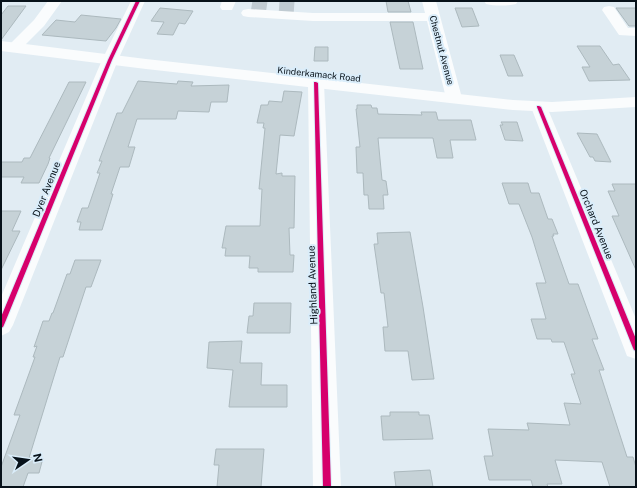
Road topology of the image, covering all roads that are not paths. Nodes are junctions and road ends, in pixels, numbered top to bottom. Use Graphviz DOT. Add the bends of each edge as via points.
graph roads {
  1 [pos="56,1"];
  2 [pos="138,1"];
  3 [pos="429,1"];
  4 [pos="491,1"];
  5 [pos="511,1"];
  6 [pos="609,10"];
  7 [pos="248,12"];
  8 [pos="433,17"];
  9 [pos="636,32"];
  10 [pos="636,39"];
  11 [pos="8,47"];
  12 [pos="636,48"];
  13 [pos="110,60"];
  14 [pos="316,83"];
  15 [pos="454,98"];
  16 [pos="636,102"];
  17 [pos="539,107"];
  18 [pos="1,325"];
  19 [pos="636,348"];
  20 [pos="327,487"];
  1 -- 11 [label="street" via="39,22"];
  2 -- 13 [label="street, Dyer Avenue"];
  3 -- 8 [label="street, Chestnut Avenue"];
  4 -- 5 [label="street"];
  6 -- 9 [label="street" via="624,32"];
  7 -- 8 [label="street" via="264,15 334,11"];
  8 -- 15 [label="street, Chestnut Avenue"];
  10 -- 12 [label="street" via="632,40"];
  11 -- 13 [label="main road, Kinderkamack Road"];
  13 -- 14 [label="main road, Kinderkamack Road"];
  13 -- 18 [label="street, Dyer Avenue"];
  14 -- 15 [label="main road, Kinderkamack Road"];
  14 -- 20 [label="street, Highland Avenue"];
  15 -- 17 [label="main road, Kinderkamack Road"];
  16 -- 17 [label="main road, Kinderkamack Road"];
  17 -- 19 [label="street, Orchard Avenue"];
}
